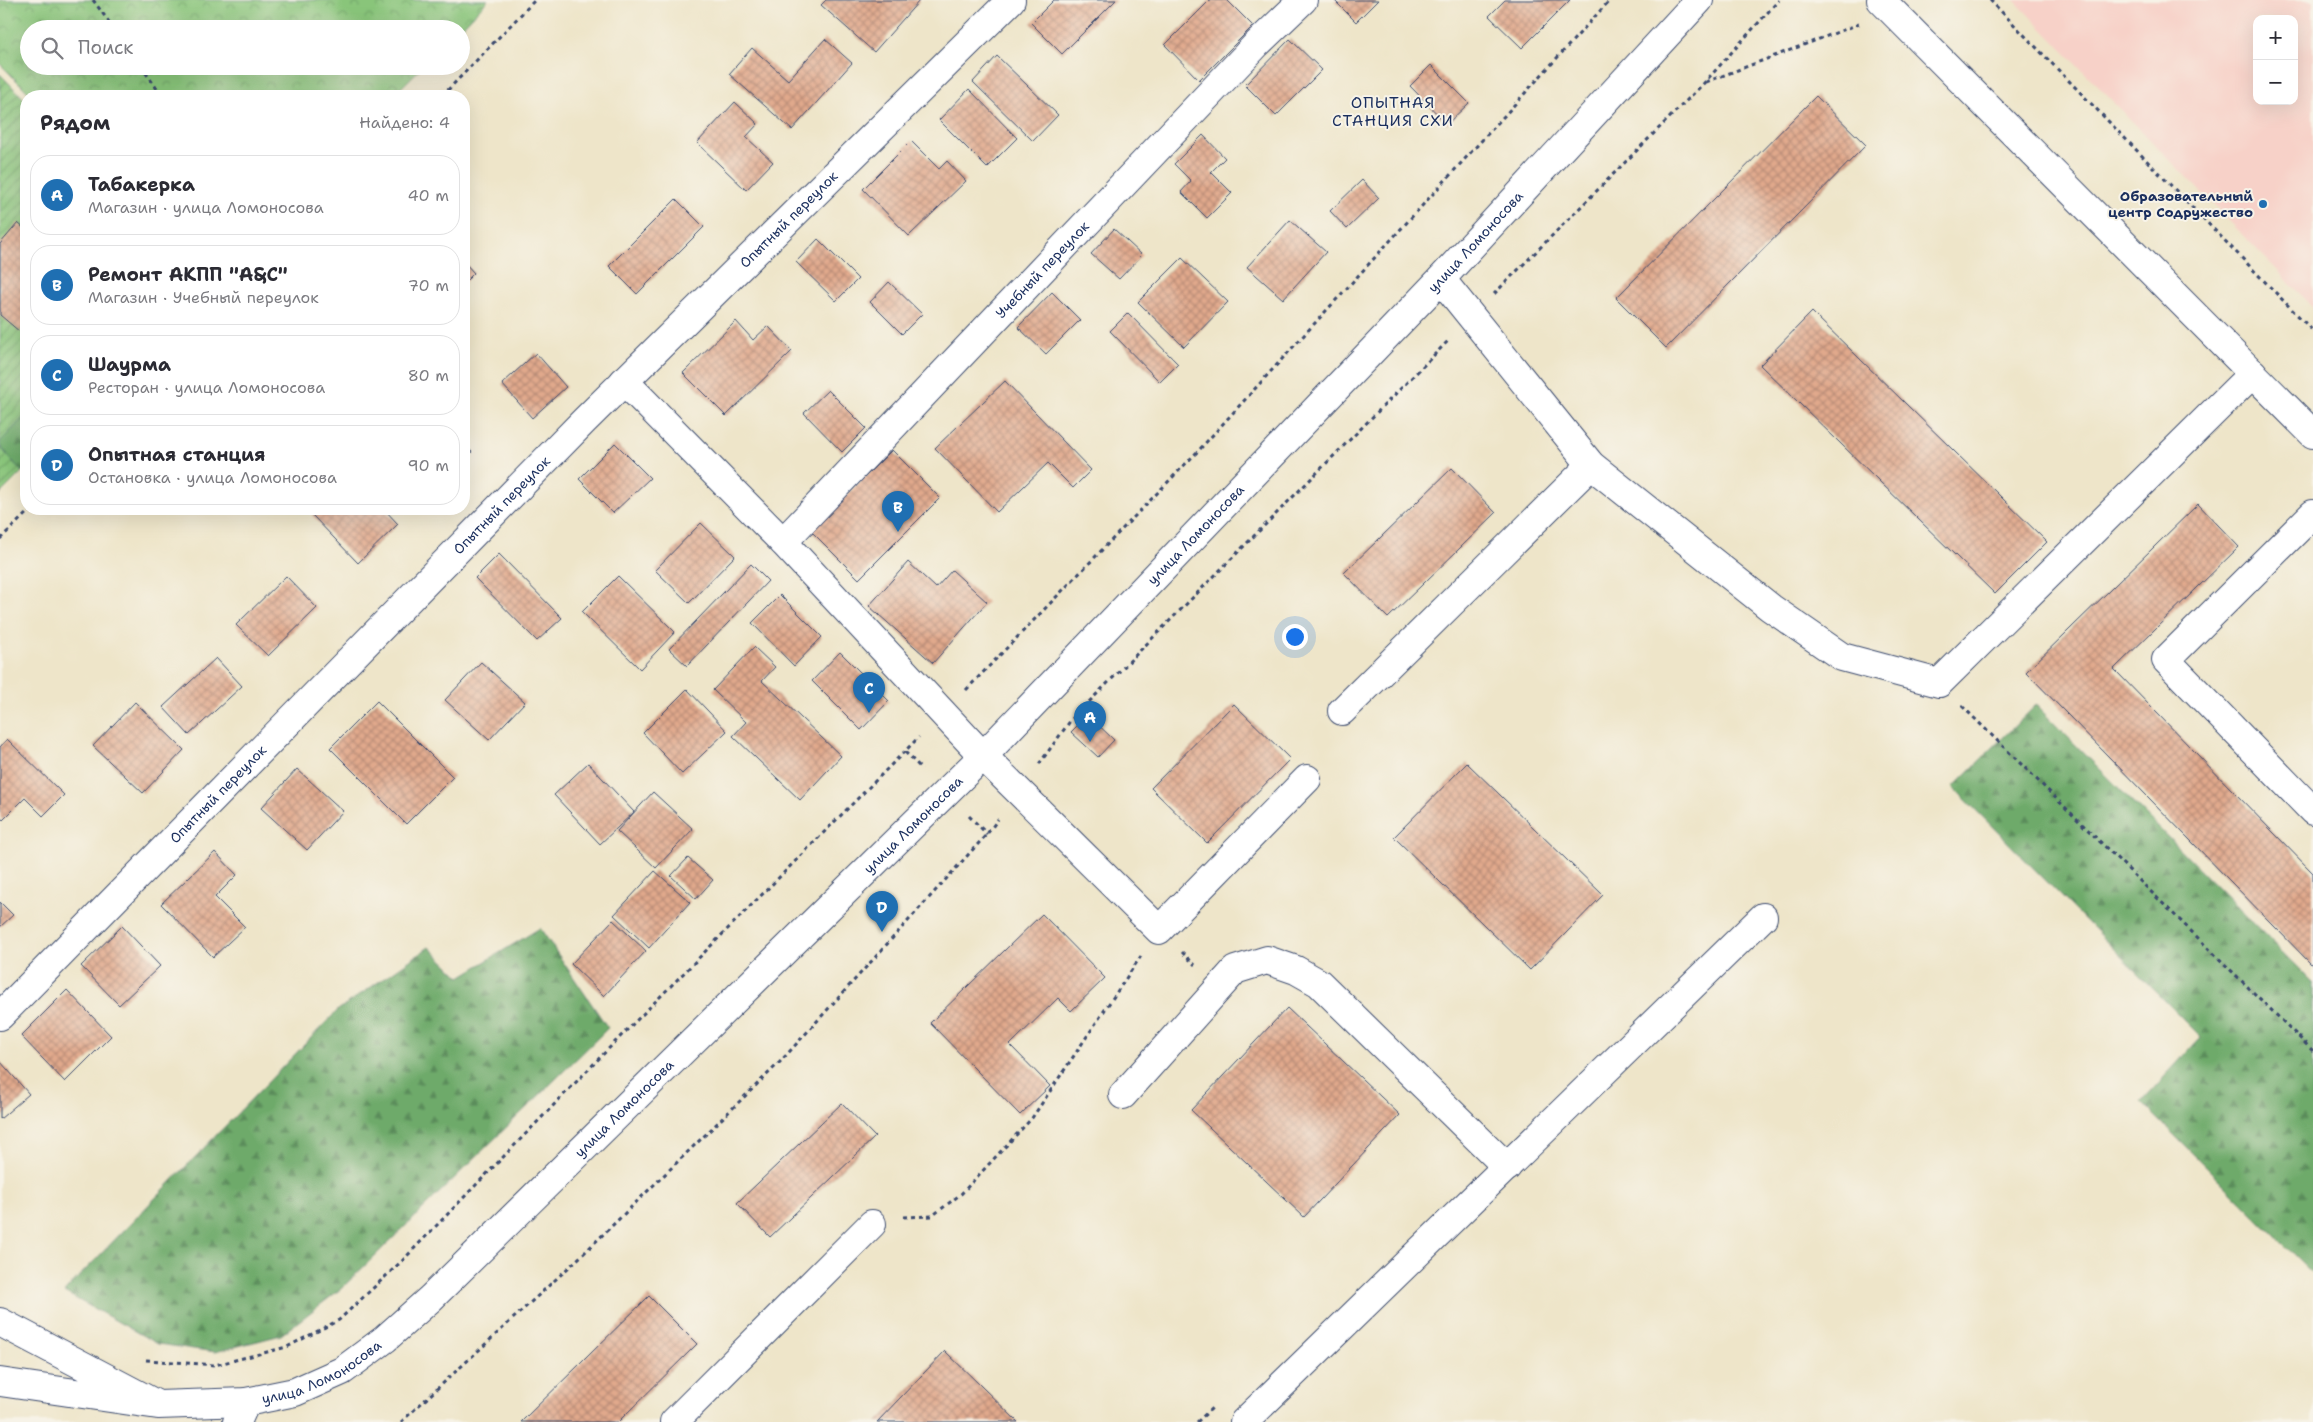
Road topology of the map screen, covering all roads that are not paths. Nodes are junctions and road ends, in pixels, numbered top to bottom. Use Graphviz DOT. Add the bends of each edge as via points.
graph roads {
  1 [pos="1010,0"];
  2 [pos="1303,0"];
  3 [pos="1699,0"];
  4 [pos="1887,6"];
  5 [pos="1441,279"];
  6 [pos="2253,373"];
  7 [pos="624,381"];
  8 [pos="2313,434"];
  9 [pos="1591,465"];
  10 [pos="2313,514"];
  11 [pos="783,542"];
  12 [pos="1342,711"];
  13 [pos="983,756"];
  14 [pos="1307,779"];
  15 [pos="2313,811"];
  16 [pos="1763,917"];
  17 [pos="0,1016"];
  18 [pos="1123,1095"];
  19 [pos="1507,1167"];
  20 [pos="872,1224"];
  21 [pos="0,1322"];
  22 [pos="0,1382"];
  23 [pos="158,1405"];
  24 [pos="241,1412"];
  25 [pos="674,1422"];
  26 [pos="1244,1422"];
  1 -- 7 [label="street, Опытный переулок"];
  2 -- 11 [label="street, Учебный переулок" via="1256,44"];
  3 -- 5 [label="street, улица Ломоносова"];
  4 -- 6 [label="street"];
  5 -- 9 [label="street"];
  5 -- 13 [label="street, улица Ломоносова"];
  6 -- 8 [label="street"];
  6 -- 9 [label="street" via="1939,683 1842,657 1770,608"];
  7 -- 11 [label="street"];
  7 -- 17 [label="street, Опытный переулок"];
  9 -- 12 [label="street"];
  10 -- 15 [label="street" via="2166,660"];
  11 -- 13 [label="street"];
  13 -- 14 [label="street" via="1160,930"];
  13 -- 24 [label="street, улица Ломоносова" via="392,1333 342,1371"];
  16 -- 19 [label="street"];
  18 -- 19 [label="street" via="1235,970 1267,960 1296,970 1319,983"];
  19 -- 26 [label="street"];
  20 -- 25 [label="street"];
  21 -- 23 [label="street"];
  22 -- 23 [label="street, улица Ломоносова"];
  23 -- 24 [label="street, улица Ломоносова"];
}
